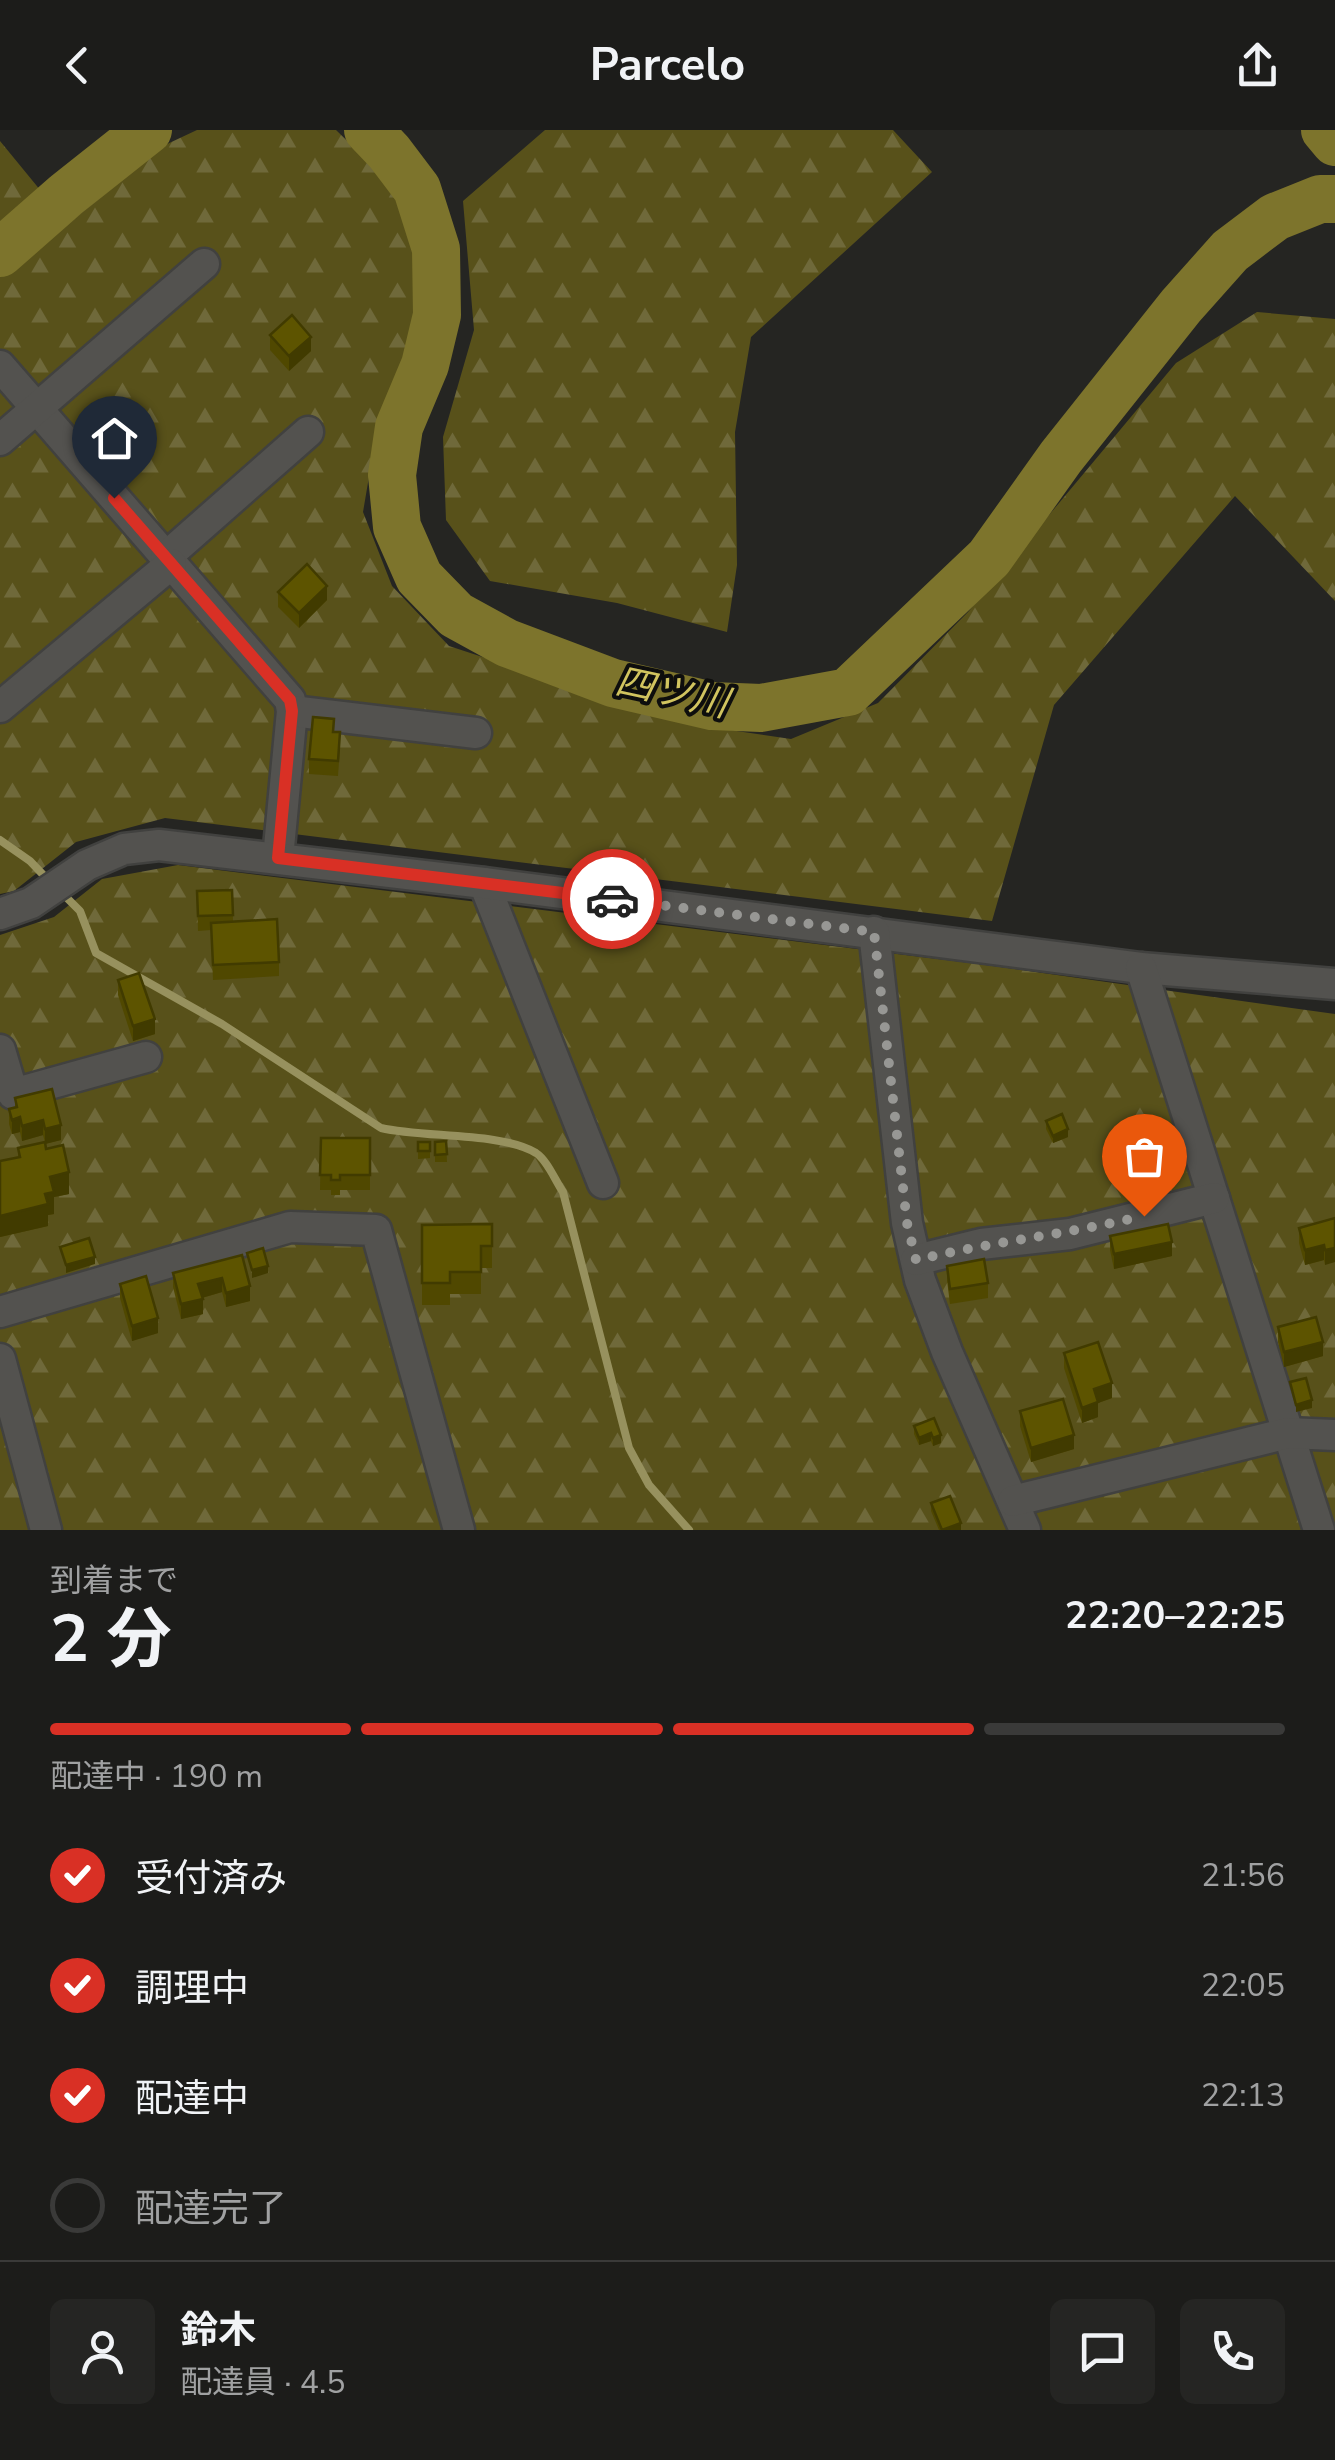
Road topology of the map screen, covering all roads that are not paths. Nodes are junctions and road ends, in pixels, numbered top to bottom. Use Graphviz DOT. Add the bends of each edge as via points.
graph roads {
  1 [pos="204,264"];
  2 [pos="0,366"];
  3 [pos="37,409"];
  4 [pos="308,432"];
  5 [pos="0,440"];
  6 [pos="169,560"];
  7 [pos="0,707"];
  8 [pos="292,711"];
  9 [pos="476,733"];
  10 [pos="278,858"];
  11 [pos="484,883"];
  12 [pos="0,914"];
  13 [pos="874,932"];
  14 [pos="1141,968"];
  15 [pos="1335,984"];
  16 [pos="0,1050"];
  17 [pos="146,1057"];
  18 [pos="602,1183"];
  19 [pos="1214,1198"];
  20 [pos="916,1260"];
  21 [pos="0,1312"];
  22 [pos="0,1359"];
  23 [pos="1288,1433"];
  24 [pos="1335,1435"];
  25 [pos="1013,1501"];
  26 [pos="46,1530"];
  27 [pos="459,1530"];
  28 [pos="1026,1530"];
  29 [pos="1319,1530"];
  1 -- 3 [label="street"];
  2 -- 3 [label="street"];
  3 -- 5 [label="street"];
  3 -- 6 [label="street"];
  4 -- 6 [label="street"];
  6 -- 7 [label="street"];
  6 -- 8 [label="street" via="290,700"];
  8 -- 9 [label="street"];
  8 -- 10 [label="street"];
  10 -- 11 [label="street"];
  10 -- 12 [label="street" via="159,845 124,849"];
  11 -- 13 [label="street"];
  11 -- 18 [label="street"];
  13 -- 14 [label="street"];
  13 -- 20 [label="street"];
  14 -- 15 [label="street"];
  14 -- 19 [label="street"];
  16 -- 17 [label="street" via="12,1094"];
  19 -- 20 [label="street" via="1070,1234"];
  19 -- 23 [label="street"];
  20 -- 25 [label="street"];
  21 -- 27 [label="street" via="290,1227 376,1230"];
  22 -- 26 [label="street"];
  23 -- 24 [label="street"];
  23 -- 25 [label="street"];
  23 -- 29 [label="street"];
  25 -- 28 [label="street"];
}
